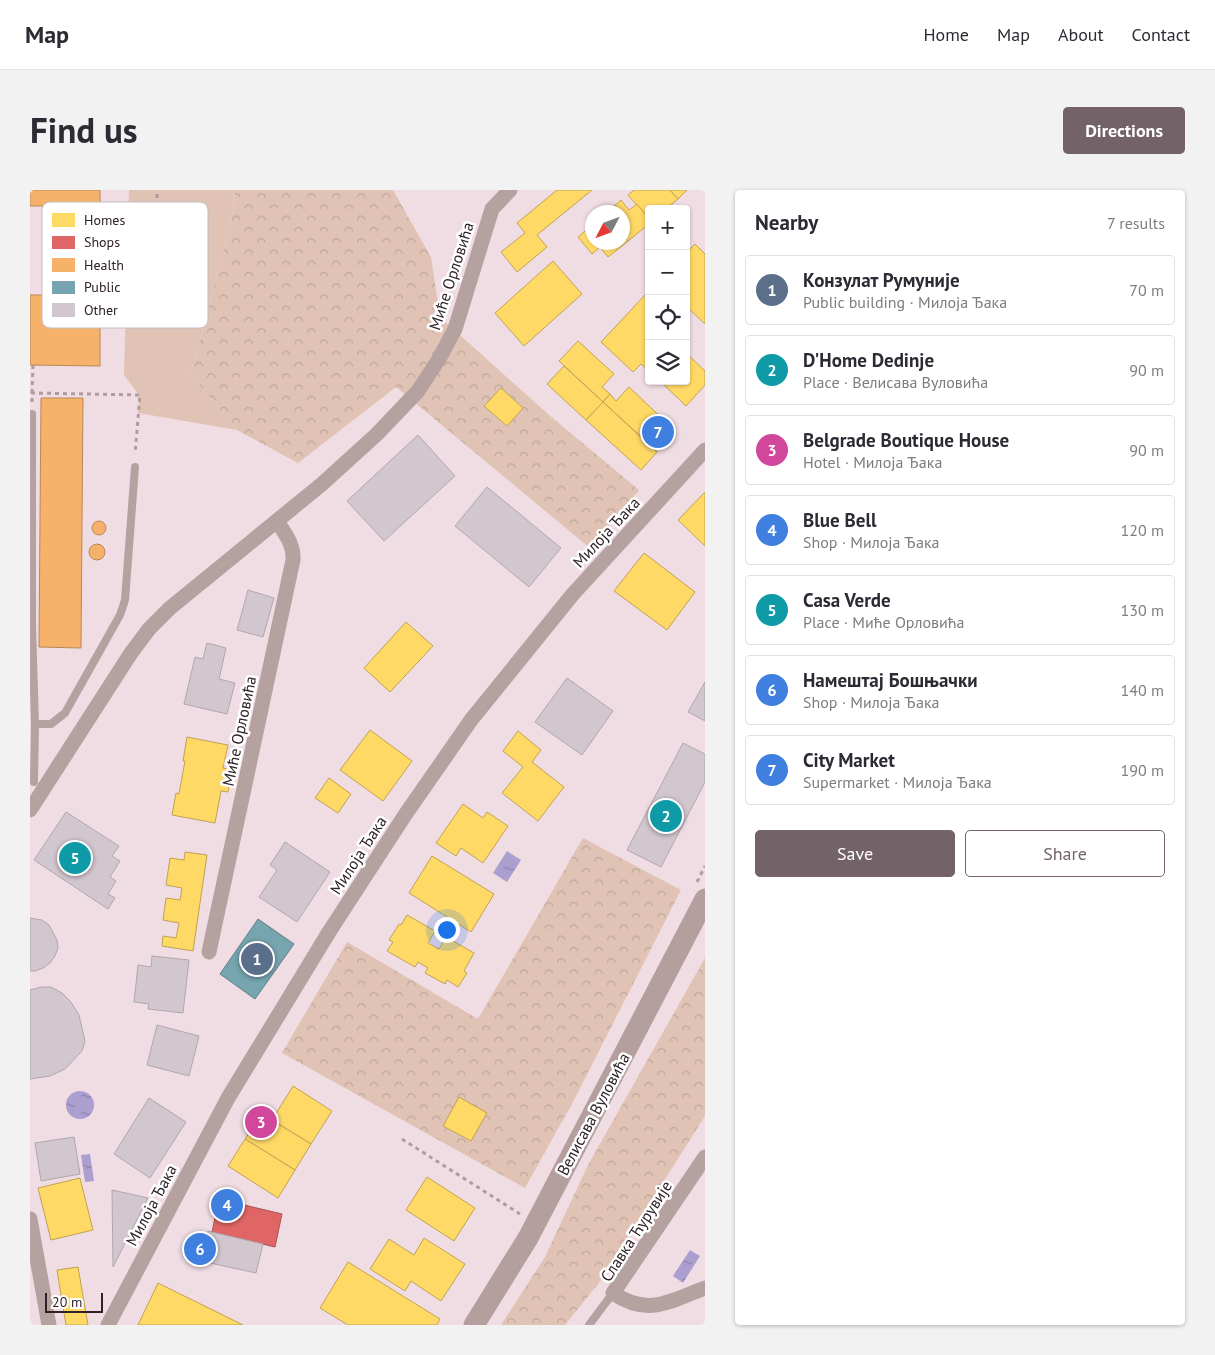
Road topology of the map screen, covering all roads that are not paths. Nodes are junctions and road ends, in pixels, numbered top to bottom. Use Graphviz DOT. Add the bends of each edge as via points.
graph roads {
  1 [pos="492,190"];
  2 [pos="510,190"];
  3 [pos="492,209"];
  4 [pos="31,414"];
  5 [pos="705,450"];
  6 [pos="134,467"];
  7 [pos="277,521"];
  8 [pos="35,724"];
  9 [pos="36,783"];
  10 [pos="30,810"];
  11 [pos="705,899"];
  12 [pos="209,952"];
  13 [pos="705,1157"];
  14 [pos="30,1219"];
  15 [pos="705,1288"];
  16 [pos="613,1293"];
  17 [pos="48,1325"];
  18 [pos="108,1325"];
  19 [pos="474,1325"];
  20 [pos="589,1325"];
  1 -- 3 [label="street"];
  2 -- 3 [label="street, Миће Орловића"];
  3 -- 7 [label="street, Миће Орловића" via="455,329 432,372 407,404 377,434"];
  4 -- 8 [label="lane"];
  5 -- 18 [label="street, Милоја Ђака" via="573,594 471,720 395,830 309,963 228,1098"];
  6 -- 8 [label="lane" via="125,600 120,616 65,713 50,724"];
  7 -- 9 [label="street, Миће Орловића" via="148,629"];
  7 -- 12 [label="street, Миће Орловића" via="291,543 294,560"];
  8 -- 9 [label="lane"];
  9 -- 10 [label="street, Миће Орловића"];
  11 -- 19 [label="street, Велисава Вуловића" via="536,1223"];
  13 -- 16 [label="street, Славка Ћурувије"];
  14 -- 17 [label="street"];
  15 -- 16 [label="street, Славка Ћурувије" via="650,1306 631,1303"];
  16 -- 20 [label="lane"];
}
